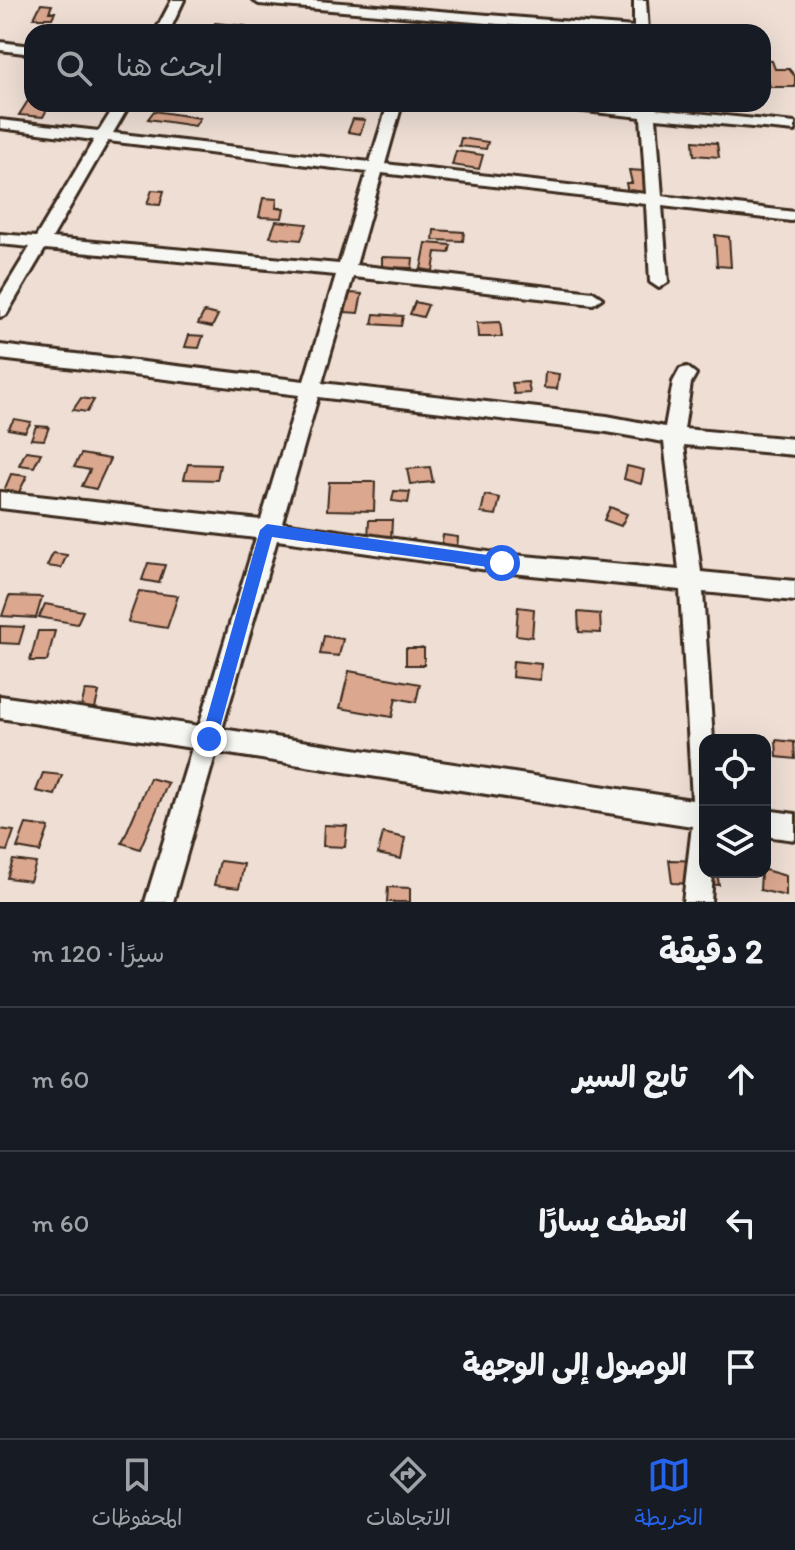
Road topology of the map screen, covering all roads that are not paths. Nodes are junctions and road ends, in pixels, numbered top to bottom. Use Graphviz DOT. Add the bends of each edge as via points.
graph roads {
  1 [pos="178,0"];
  2 [pos="259,0"];
  3 [pos="640,0"];
  4 [pos="421,6"];
  5 [pos="166,24"];
  6 [pos="573,24"];
  7 [pos="641,24"];
  8 [pos="0,46"];
  9 [pos="24,49"];
  10 [pos="118,112"];
  11 [pos="393,112"];
  12 [pos="648,112"];
  13 [pos="685,112"];
  14 [pos="0,124"];
  15 [pos="795,127"];
  16 [pos="105,136"];
  17 [pos="378,166"];
  18 [pos="654,201"];
  19 [pos="791,216"];
  20 [pos="0,239"];
  21 [pos="40,244"];
  22 [pos="345,270"];
  23 [pos="659,282"];
  24 [pos="593,298"];
  25 [pos="0,311"];
  26 [pos="0,352"];
  27 [pos="687,374"];
  28 [pos="309,391"];
  29 [pos="673,436"];
  30 [pos="795,447"];
  31 [pos="0,500"];
  32 [pos="267,530"];
  33 [pos="691,581"];
  34 [pos="795,591"];
  35 [pos="0,707"];
  36 [pos="701,734"];
  37 [pos="209,739"];
  38 [pos="699,814"];
  39 [pos="771,824"];
  40 [pos="795,827"];
  41 [pos="699,878"];
  42 [pos="159,902"];
  43 [pos="697,902"];
  1 -- 5 [label="street"];
  2 -- 4 [label="street"];
  3 -- 7 [label="street"];
  4 -- 6 [label="street"];
  8 -- 9 [label="street"];
  10 -- 16 [label="street"];
  11 -- 17 [label="street"];
  12 -- 18 [label="street"];
  13 -- 15 [label="street"];
  14 -- 16 [label="street"];
  16 -- 17 [label="street"];
  16 -- 21 [label="street"];
  17 -- 18 [label="street"];
  17 -- 22 [label="street"];
  18 -- 19 [label="street"];
  18 -- 23 [label="street"];
  20 -- 21 [label="street"];
  21 -- 22 [label="street"];
  21 -- 25 [label="street"];
  22 -- 24 [label="street"];
  22 -- 28 [label="street"];
  26 -- 28 [label="street"];
  27 -- 29 [label="street"];
  28 -- 29 [label="street"];
  28 -- 32 [label="street"];
  29 -- 30 [label="street"];
  29 -- 33 [label="street"];
  31 -- 32 [label="street"];
  32 -- 33 [label="street" via="502,563"];
  32 -- 37 [label="street"];
  33 -- 34 [label="street"];
  33 -- 36 [label="street"];
  35 -- 37 [label="street"];
  37 -- 38 [label="street"];
  37 -- 42 [label="street"];
  39 -- 40 [label="street"];
  41 -- 43 [label="street"];
}
